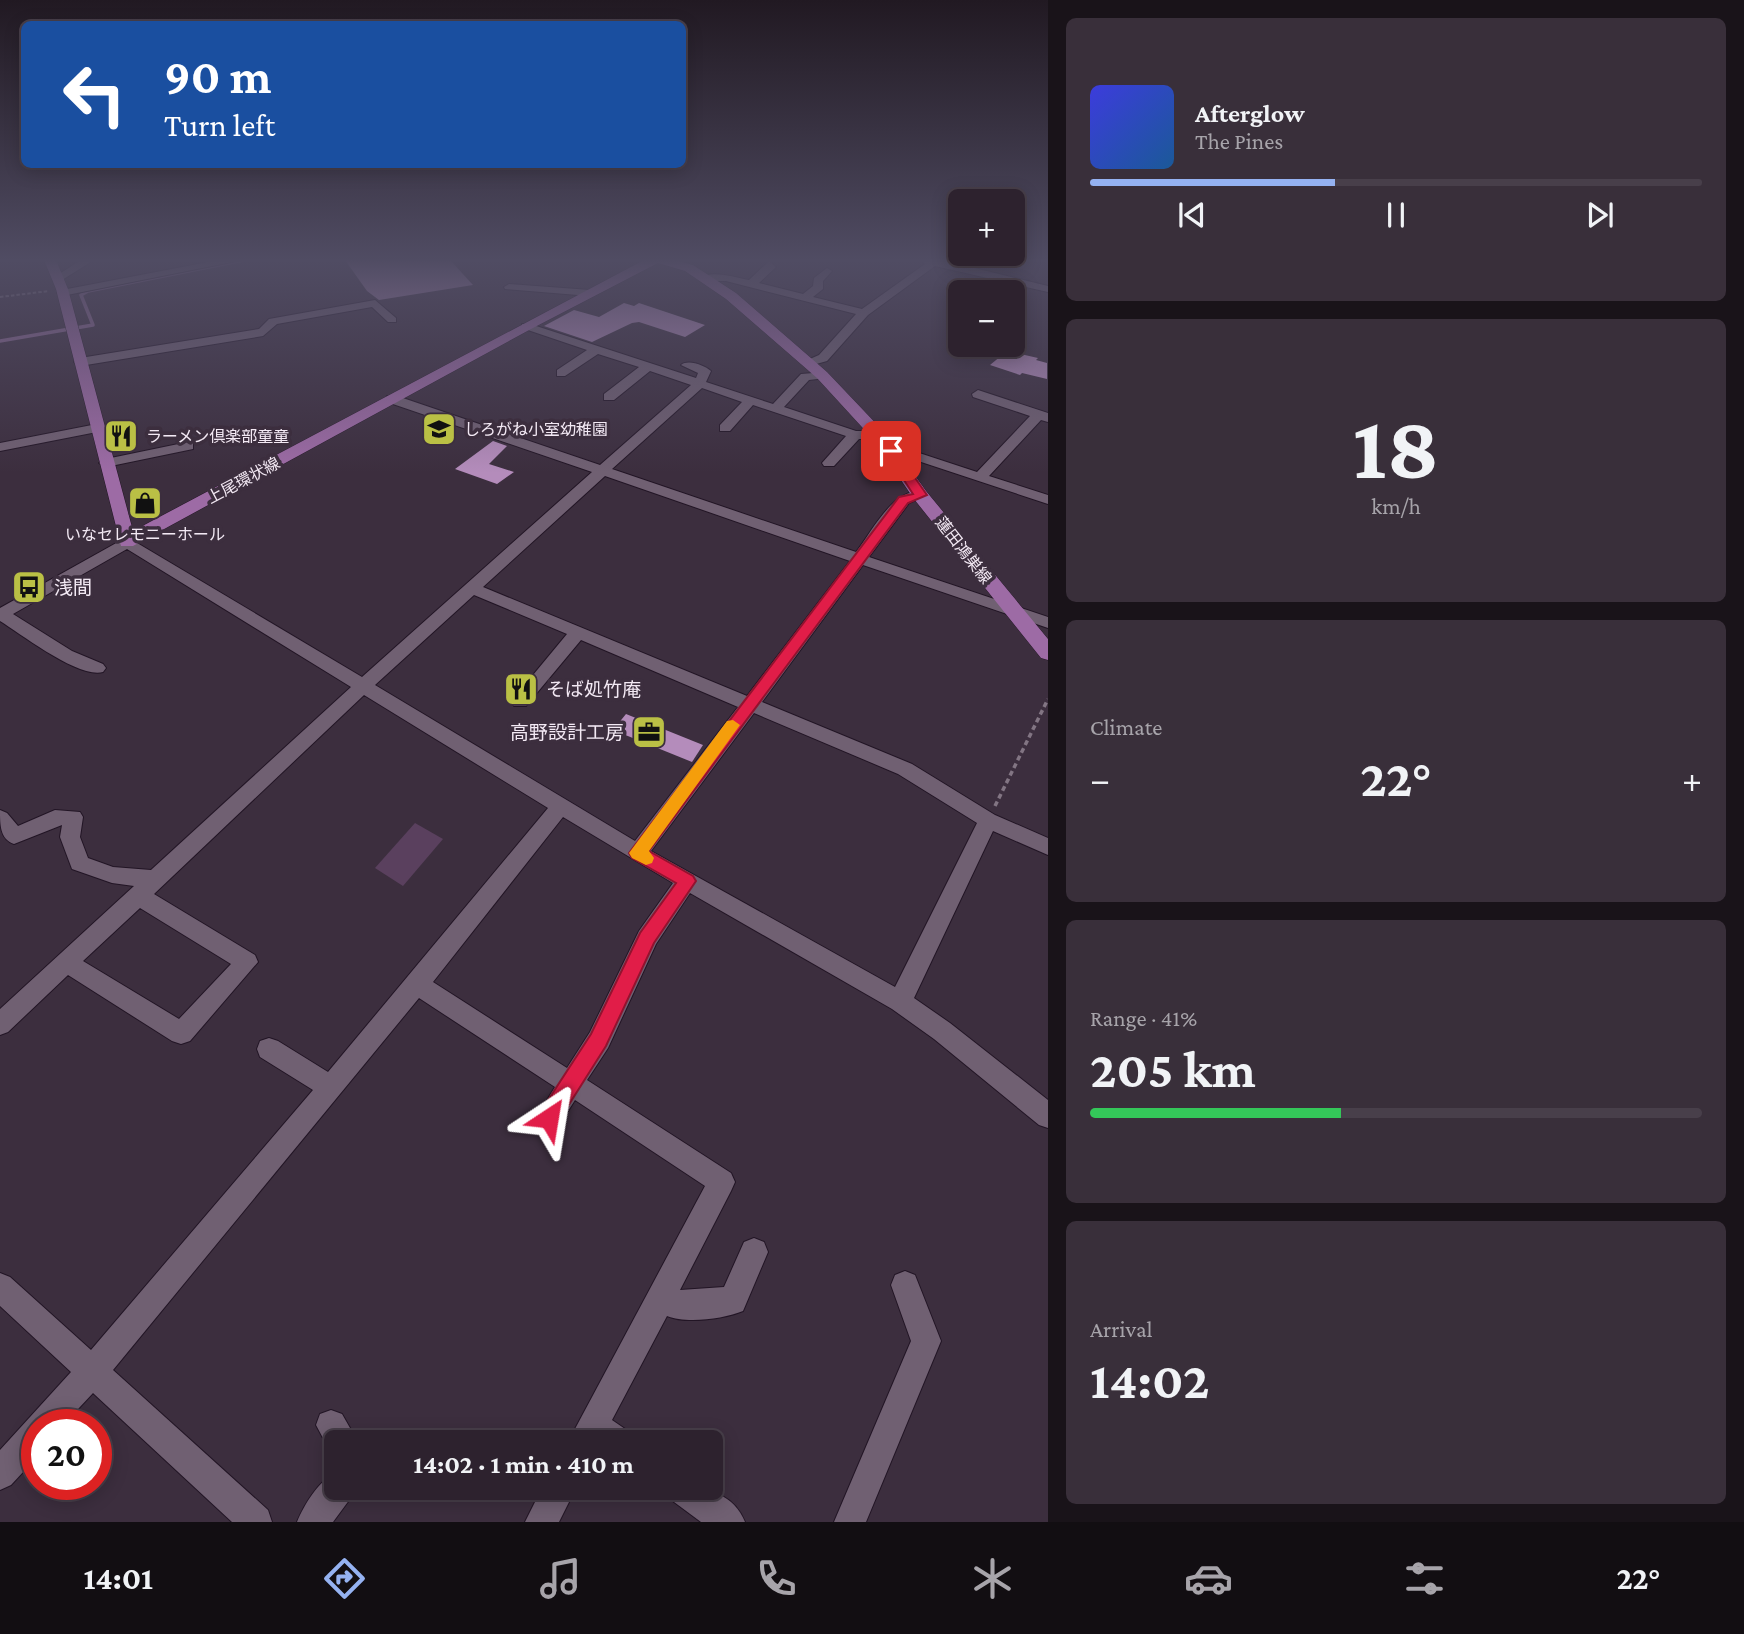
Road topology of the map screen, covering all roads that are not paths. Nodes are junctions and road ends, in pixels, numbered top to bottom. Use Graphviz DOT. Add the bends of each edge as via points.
graph roads {
  1 [pos="72,331"];
  2 [pos="264,331"];
  3 [pos="519,331"];
  4 [pos="538,331"];
  5 [pos="774,331"];
  6 [pos="847,331"];
  7 [pos="595,350"];
  8 [pos="80,362"];
  9 [pos="809,362"];
  10 [pos="646,363"];
  11 [pos="561,373"];
  12 [pos="822,375"];
  13 [pos="699,384"];
  14 [pos="978,394"];
  15 [pos="609,397"];
  16 [pos="392,399"];
  17 [pos="751,400"];
  18 [pos="776,408"];
  19 [pos="1043,416"];
  20 [pos="97,428"];
  21 [pos="725,428"];
  22 [pos="855,435"];
  23 [pos="878,435"];
  24 [pos="188,446"];
  25 [pos="0,447"];
  26 [pos="891,451"];
  27 [pos="106,463"];
  28 [pos="829,463"];
  29 [pos="603,470"];
  30 [pos="979,477"];
  31 [pos="920,495"];
  32 [pos="1048,500"];
  33 [pos="127,542"];
  34 [pos="861,558"];
  35 [pos="471,588"];
  36 [pos="1011,611"];
  37 [pos="0,615"];
  38 [pos="1048,623"];
  39 [pos="578,632"];
  40 [pos="1048,653"];
  41 [pos="97,668"];
  42 [pos="363,686"];
  43 [pos="520,702"];
  44 [pos="749,703"];
  45 [pos="561,806"];
  46 [pos="0,818"];
  47 [pos="988,820"];
  48 [pos="1048,847"];
  49 [pos="638,853"];
  50 [pos="155,879"];
  51 [pos="687,881"];
  52 [pos="137,895"];
  53 [pos="66,962"];
  54 [pos="417,984"];
  55 [pos="900,1002"];
  56 [pos="0,1024"];
  57 [pos="269,1049"];
  58 [pos="571,1084"];
  59 [pos="330,1087"];
  60 [pos="1048,1116"];
  61 [pos="549,1118"];
  62 [pos="754,1252"];
  63 [pos="905,1285"];
  64 [pos="0,1287"];
  65 [pos="662,1295"];
  66 [pos="92,1371"];
  67 [pos="58,1409"];
  68 [pos="601,1430"];
  69 [pos="21,1451"];
  70 [pos="0,1474"];
  71 [pos="330,1500"];
  72 [pos="553,1500"];
  73 [pos="698,1500"];
  74 [pos="256,1522"];
  75 [pos="313,1522"];
  76 [pos="541,1522"];
  77 [pos="729,1522"];
  78 [pos="850,1522"];
  1 -- 8 [label="main road"];
  2 -- 8 [label="street"];
  3 -- 16 [label="main road, 上尾環状線"];
  4 -- 7 [label="street"];
  5 -- 9 [label="main road, 蓮田鴻巣線"];
  6 -- 9 [label="street" via="822,358"];
  7 -- 10 [label="street"];
  7 -- 11 [label="street"];
  8 -- 20 [label="main road"];
  9 -- 12 [label="main road, 蓮田鴻巣線"];
  10 -- 13 [label="street"];
  10 -- 13 [label="street" via="687,359 705,371"];
  10 -- 15 [label="street"];
  12 -- 18 [label="street" via="805,377"];
  12 -- 23 [label="main road, 蓮田鴻巣線"];
  13 -- 17 [label="street"];
  13 -- 29 [label="street"];
  14 -- 19 [label="street"];
  16 -- 29 [label="street"];
  16 -- 33 [label="main road, 上尾環状線"];
  17 -- 18 [label="street"];
  17 -- 21 [label="street"];
  18 -- 22 [label="street"];
  19 -- 30 [label="street"];
  20 -- 25 [label="street"];
  20 -- 27 [label="main road"];
  22 -- 23 [label="street"];
  22 -- 28 [label="street"];
  23 -- 26 [label="main road, 蓮田鴻巣線"];
  24 -- 27 [label="street"];
  26 -- 30 [label="street"];
  26 -- 31 [label="main road, 蓮田鴻巣線"];
  27 -- 33 [label="main road"];
  29 -- 34 [label="street"];
  29 -- 35 [label="street"];
  30 -- 32 [label="street"];
  31 -- 34 [label="street" via="904,500"];
  31 -- 36 [label="main road, 蓮田鴻巣線"];
  33 -- 37 [label="street"];
  33 -- 42 [label="street"];
  34 -- 36 [label="street"];
  34 -- 44 [label="street"];
  35 -- 39 [label="street"];
  35 -- 42 [label="street"];
  36 -- 38 [label="street"];
  36 -- 40 [label="main road, 蓮田鴻巣線"];
  37 -- 41 [label="street"];
  39 -- 43 [label="street"];
  39 -- 44 [label="street"];
  42 -- 45 [label="street"];
  42 -- 50 [label="street"];
  44 -- 47 [label="street" via="905,769"];
  44 -- 49 [label="street"];
  45 -- 49 [label="street"];
  45 -- 54 [label="street"];
  46 -- 50 [label="street" via="14,836 55,818 73,817 70,836 79,863 113,875"];
  47 -- 48 [label="street"];
  47 -- 55 [label="street"];
  49 -- 51 [label="street"];
  50 -- 52 [label="street"];
  51 -- 55 [label="street"];
  51 -- 58 [label="street" via="646,938 598,1040"];
  52 -- 53 [label="street"];
  52 -- 53 [label="street" via="247,962 181,1033"];
  53 -- 56 [label="street"];
  54 -- 58 [label="street"];
  54 -- 59 [label="street"];
  55 -- 60 [label="street"];
  57 -- 59 [label="street"];
  58 -- 61 [label="street"];
  58 -- 65 [label="street" via="722,1182"];
  59 -- 66 [label="street"];
  62 -- 65 [label="street" via="733,1301 676,1305"];
  63 -- 78 [label="street" via="926,1340"];
  64 -- 66 [label="street"];
  65 -- 68 [label="street"];
  66 -- 67 [label="street"];
  66 -- 74 [label="street"];
  69 -- 70 [label="street"];
  71 -- 75 [label="street"];
  72 -- 76 [label="street"];
  73 -- 77 [label="street"];
}
